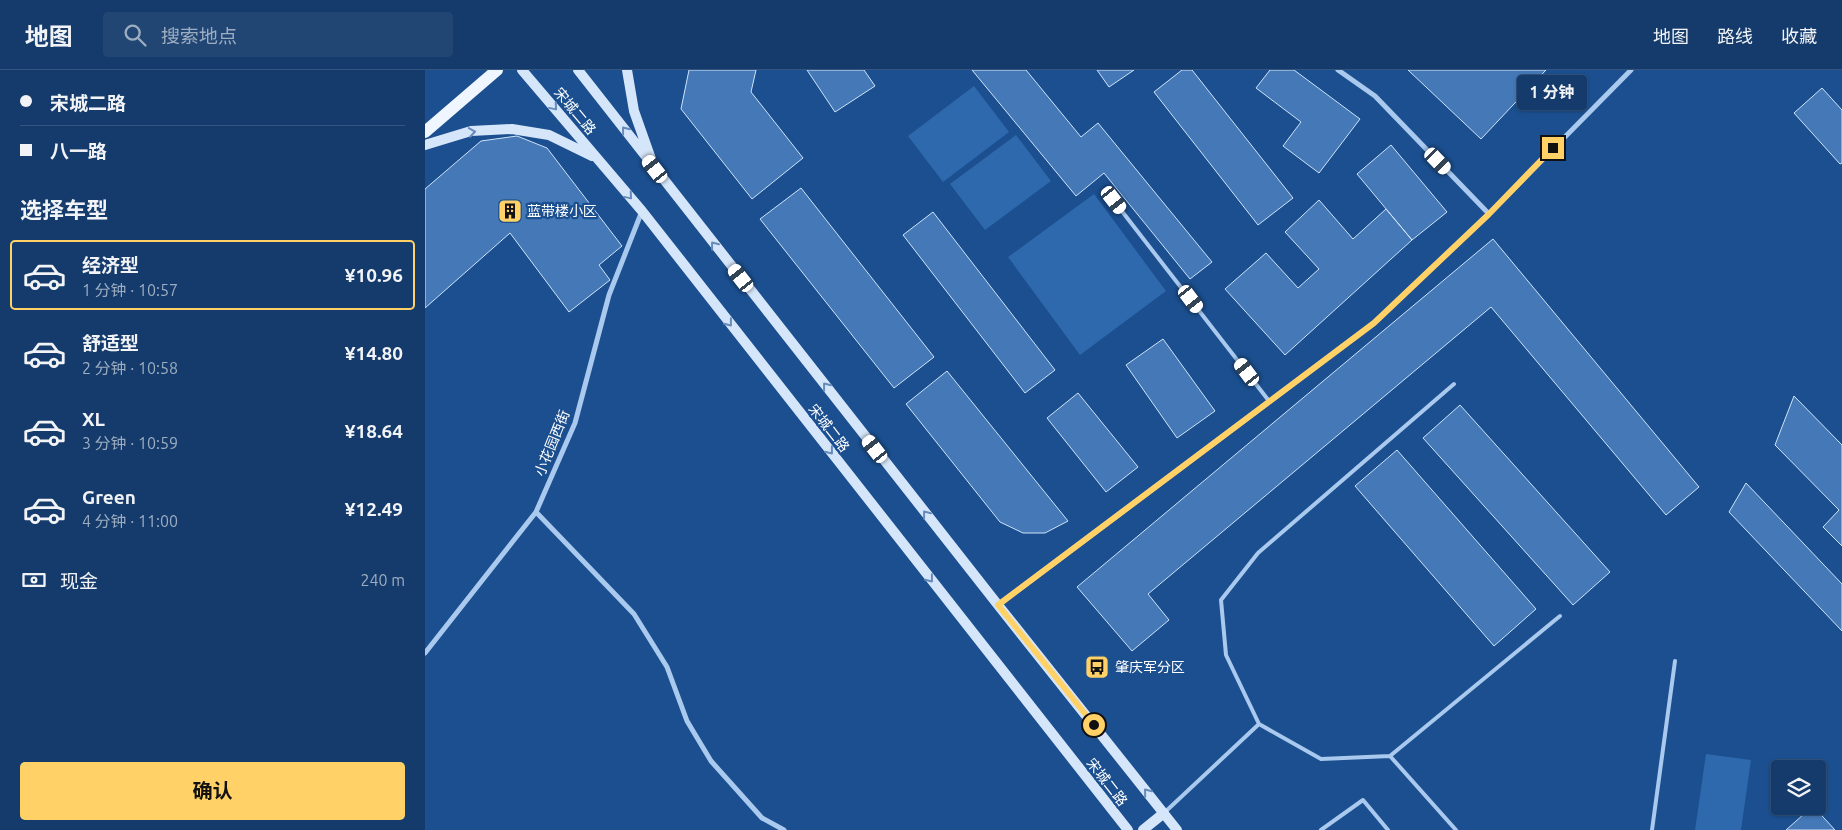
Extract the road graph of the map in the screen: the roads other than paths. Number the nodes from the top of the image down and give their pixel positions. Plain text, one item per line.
1 (497, 70) edge
2 (523, 70) edge
3 (578, 70) edge
4 (627, 70) edge
5 (1337, 70) edge
6 (1631, 70) edge
7 (425, 132) edge
8 (425, 145) edge
9 (597, 158) junction
10 (655, 169) junction
11 (1114, 200) dead end
12 (641, 211) junction
13 (1489, 214) junction
14 (1454, 384) dead end
15 (1269, 401) junction
16 (536, 512) junction
17 (998, 605) junction
18 (1560, 616) dead end
19 (425, 653) edge
20 (1675, 661) dead end
21 (1259, 724) junction
22 (1391, 756) junction
23 (1165, 814) junction
24 (784, 830) edge
25 (1128, 830) edge
26 (1143, 830) edge
27 (1177, 830) edge
28 (1321, 830) edge
29 (1388, 830) edge
30 (1456, 830) edge
31 (1653, 830) edge

1 - 7 main road
2 -> 9 main road, 宋城二路
10 -> 3 main road, 宋城二路
4 - 10 main road
5 - 13 street
6 - 13 street
8 -> 9 main road
9 -> 12 main road, 宋城二路
17 -> 10 main road, 宋城二路
11 - 15 lane
12 - 16 street, 小花园西街
12 -> 25 main road, 宋城二路
13 - 15 street
14 - 21 lane
15 - 17 street
16 - 19 street, 小花园西街
16 - 24 street
23 -> 17 main road, 宋城二路
18 - 22 lane
20 - 31 lane
21 - 22 lane
21 - 23 lane
22 - 30 lane
23 - 26 main road
23 - 27 main road, 宋城二路
28 - 29 lane

